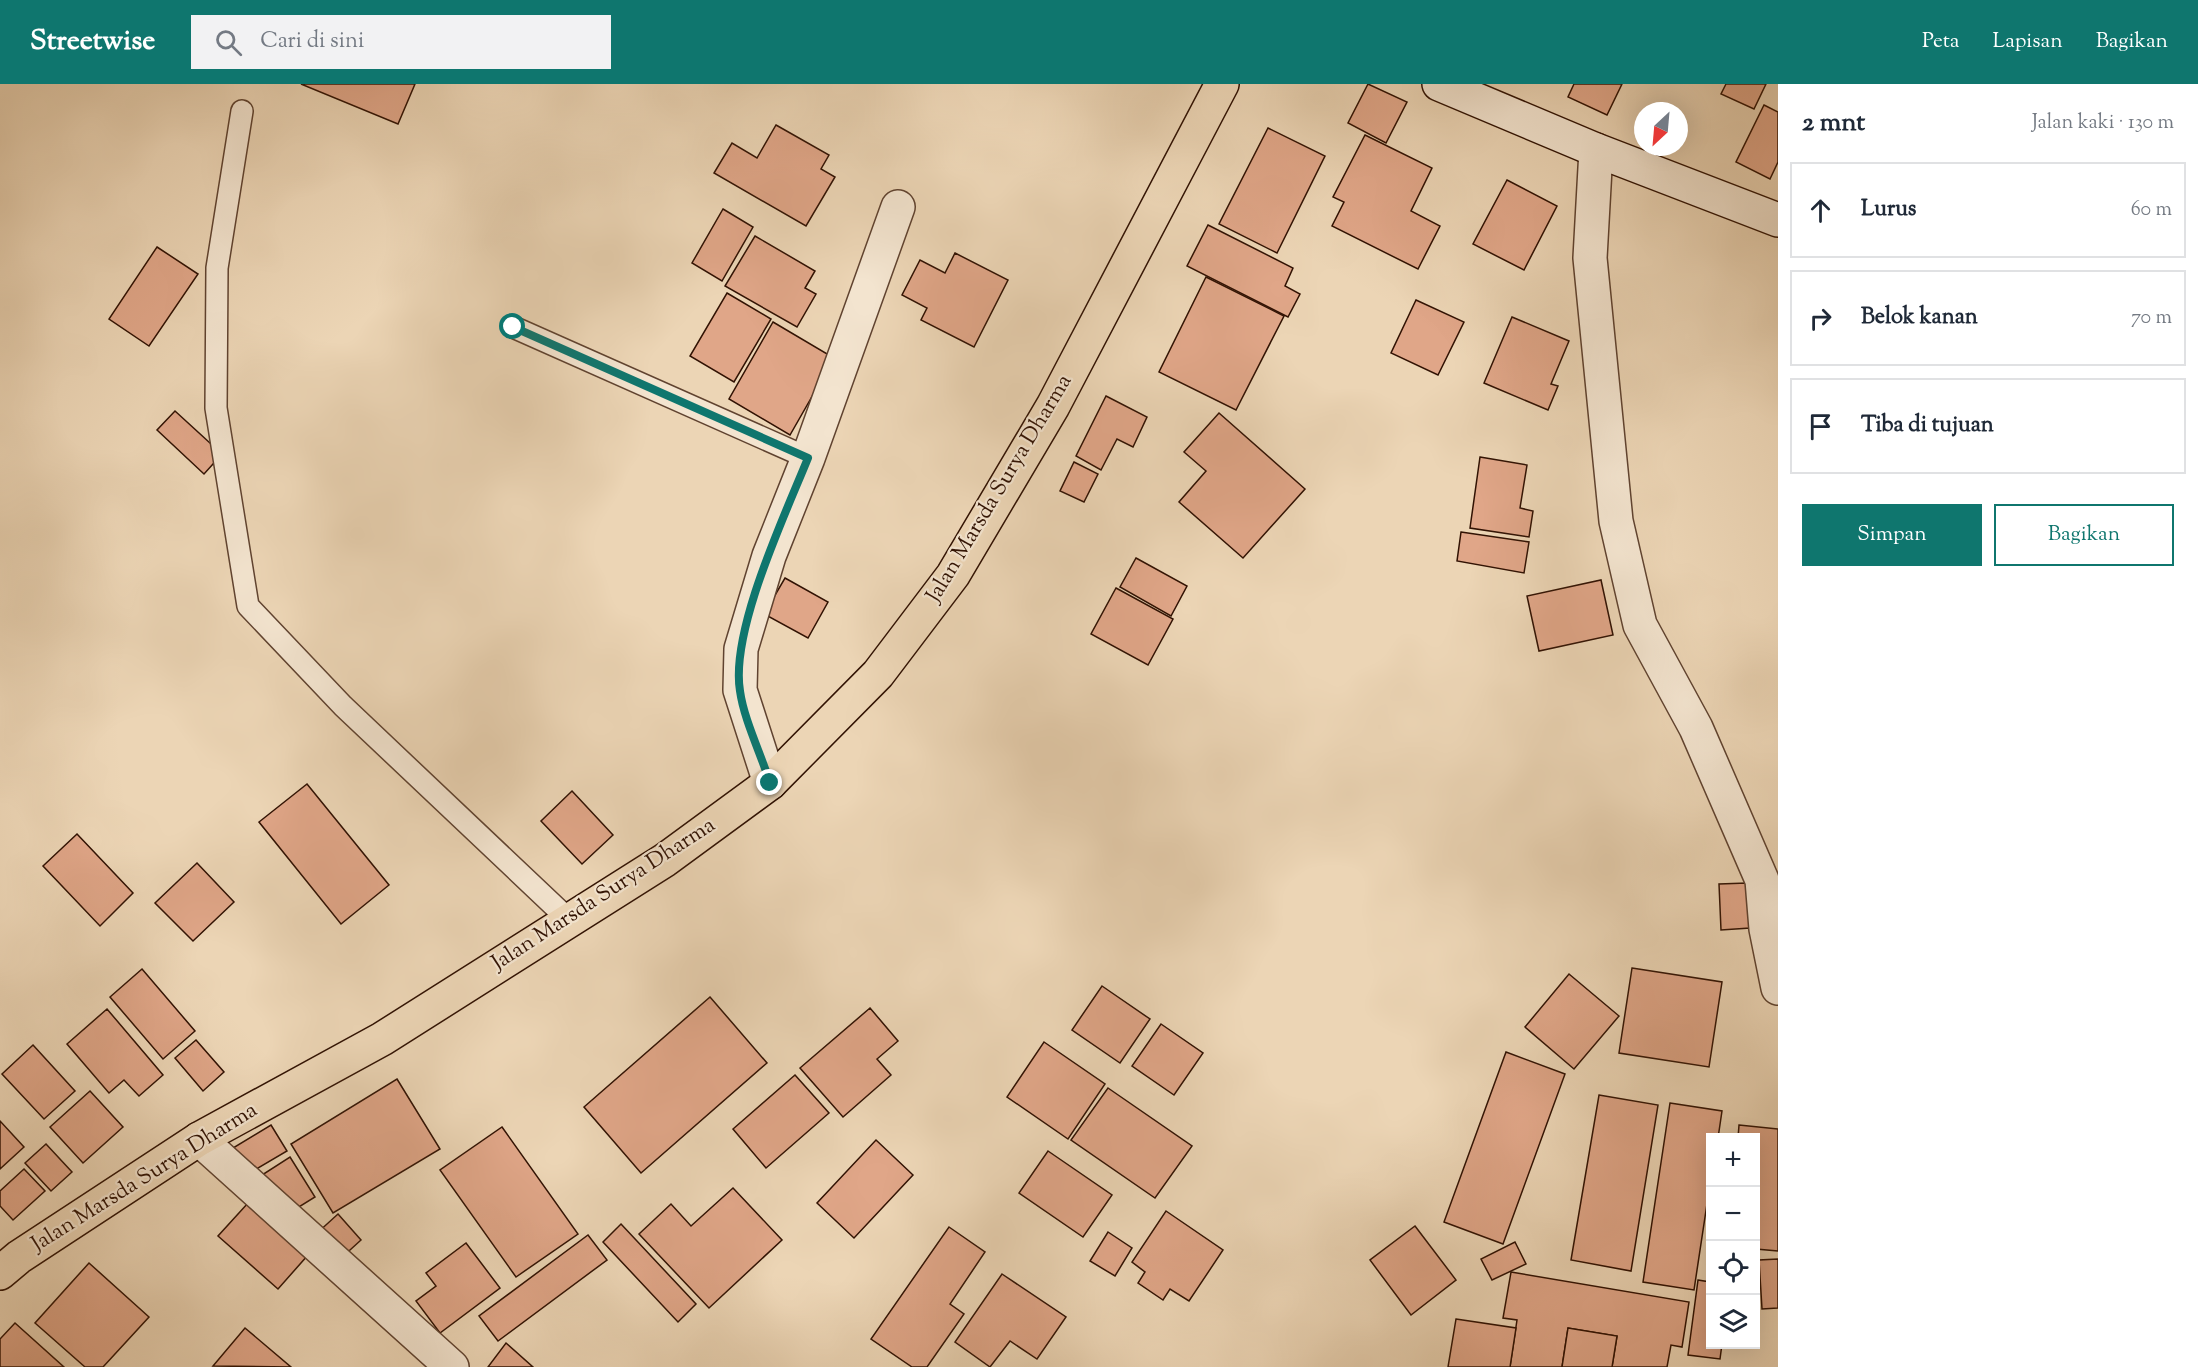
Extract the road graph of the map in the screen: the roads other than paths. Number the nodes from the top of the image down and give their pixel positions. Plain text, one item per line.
1 (1222, 84) edge
2 (1439, 84) edge
3 (242, 111) dead end
4 (1596, 150) junction
5 (898, 207) dead end
6 (1778, 220) edge
7 (513, 327) dead end
8 (808, 458) junction
9 (770, 783) junction
10 (568, 919) junction
11 (1778, 988) edge
12 (200, 1139) junction
13 (0, 1274) edge
14 (443, 1364) edge

1 - 9 highway, Jalan Marsda Surya Dharma
2 - 4 street
3 - 10 lane
4 - 6 street
4 - 11 street
5 - 8 street
7 - 8 lane
8 - 9 street
9 - 10 highway, Jalan Marsda Surya Dharma
10 - 12 highway, Jalan Marsda Surya Dharma
12 - 13 highway, Jalan Marsda Surya Dharma
12 - 14 street

